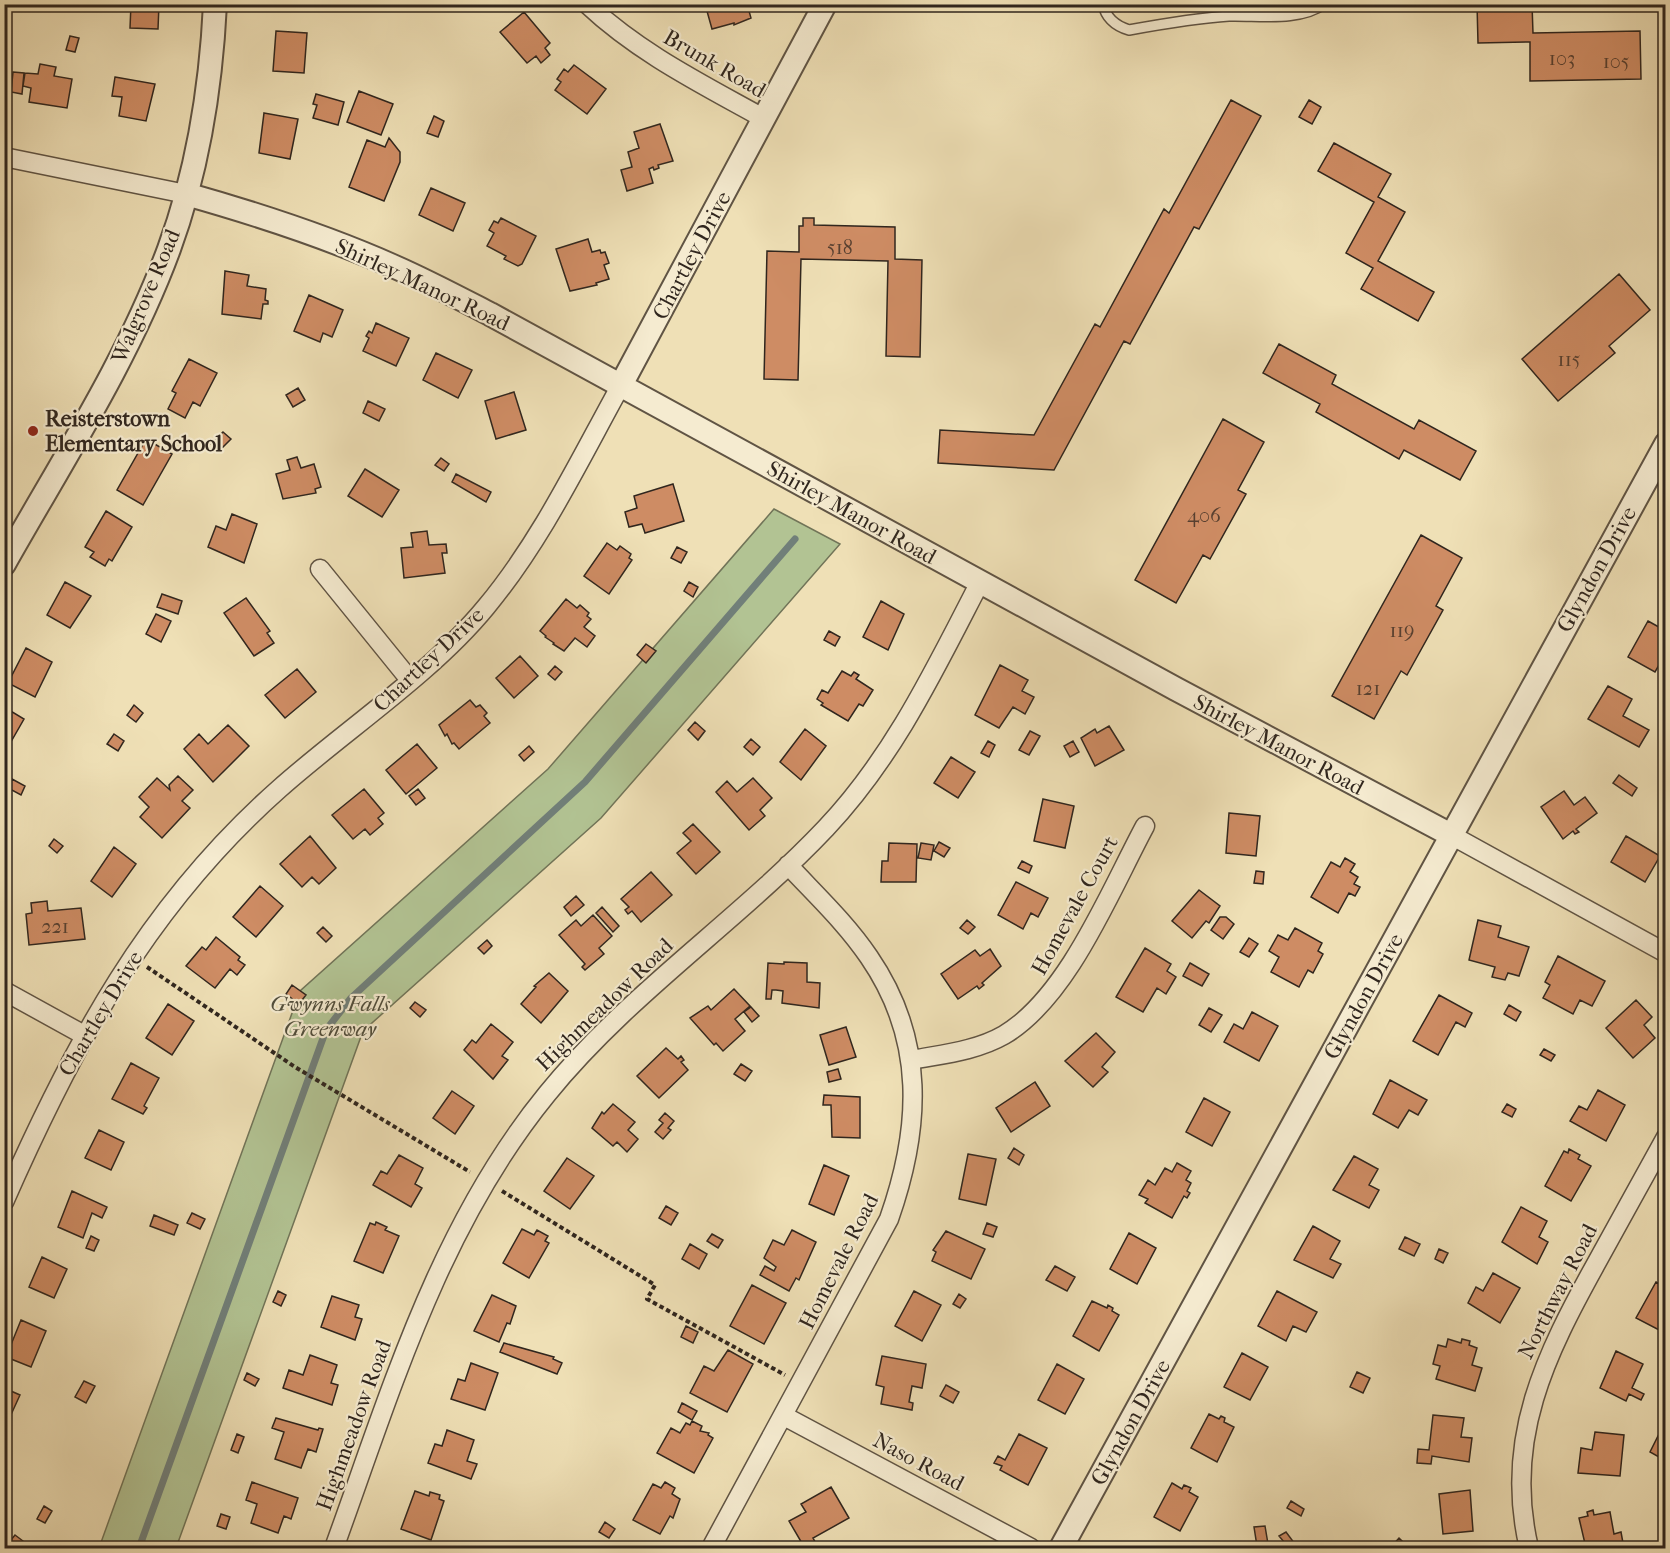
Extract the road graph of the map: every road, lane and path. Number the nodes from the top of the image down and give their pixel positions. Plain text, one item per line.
1 (215, 4) edge
2 (587, 4) edge
3 (825, 4) edge
4 (1103, 4) edge
5 (1324, 4) edge
6 (764, 118) junction
7 (4, 157) edge
8 (186, 194) junction
9 (621, 385) junction
10 (1665, 444) edge
11 (4, 564) edge
12 (320, 569) dead end
13 (980, 582) junction
14 (410, 680) junction
15 (1145, 826) dead end
16 (1451, 835) junction
17 (788, 865) junction
18 (1665, 953) edge
19 (132, 956) junction
20 (4, 992) edge
21 (84, 1035) junction
22 (912, 1060) junction
23 (1665, 1137) edge
24 (486, 1181) junction
25 (4, 1202) edge
26 (801, 1384) junction
27 (784, 1416) junction
28 (334, 1548) edge
29 (711, 1548) edge
30 (1031, 1548) edge
31 (1062, 1548) edge
32 (1529, 1548) edge

1 - 8 street, Walgrove Road
2 - 6 street, Brunk Road
3 - 6 street, Chartley Drive
4 - 5 lane
6 - 9 street, Chartley Drive
7 - 8 street, Shirley Manor Road
8 - 9 street, Shirley Manor Road
8 - 11 street, Walgrove Road
9 - 13 street, Shirley Manor Road
9 - 14 street, Chartley Drive
10 - 16 street, Glyndon Drive
12 - 14 street
13 - 16 street, Shirley Manor Road
13 - 17 street, Highmeadow Road
14 - 19 street, Chartley Drive
15 - 22 street, Homevale Court
16 - 18 street, Shirley Manor Road
16 - 31 street, Glyndon Drive
17 - 22 street, Homevale Road
17 - 24 street, Highmeadow Road
19 - 21 street, Chartley Drive
19 - 24 path
20 - 21 street
21 - 25 street, Chartley Drive
22 - 26 street, Homevale Road
23 - 32 street, Northway Road
24 - 26 path
24 - 28 street, Highmeadow Road
26 - 27 street, Homevale Road
27 - 29 street, Homevale Road
27 - 30 street, Naso Road

